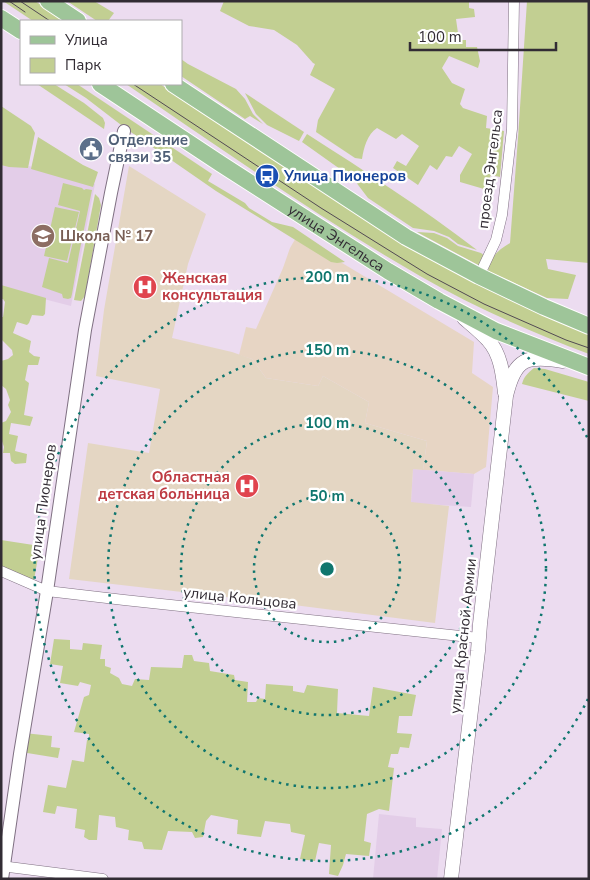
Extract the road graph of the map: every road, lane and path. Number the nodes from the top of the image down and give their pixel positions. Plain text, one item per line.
1 (48, 1) edge
2 (514, 1) edge
3 (1, 18) edge
4 (76, 20) edge
5 (20, 30) edge
6 (102, 85) edge
7 (175, 85) edge
8 (124, 131) dead end
9 (479, 276) junction
10 (439, 300) junction
11 (589, 326) edge
12 (586, 366) edge
13 (506, 396) junction
14 (1, 571) edge
15 (46, 591) junction
16 (479, 638) junction
17 (2, 871) edge
18 (103, 879) edge
19 (452, 879) edge

1 - 4 main road
2 - 9 street, проезд Энгельса
3 - 5 main road
6 - 10 main road, улица Энгельса
7 - 9 main road
8 - 15 street, улица Пионеров
9 - 11 main road
10 - 12 main road, улица Энгельса
10 - 13 main road
12 - 13 main road
13 - 16 main road, улица Красной Армии
14 - 15 street, улица Кольцова
15 - 16 street, улица Кольцова
15 - 17 street, улица Пионеров
16 - 19 main road, улица Красной Армии
17 - 18 street

